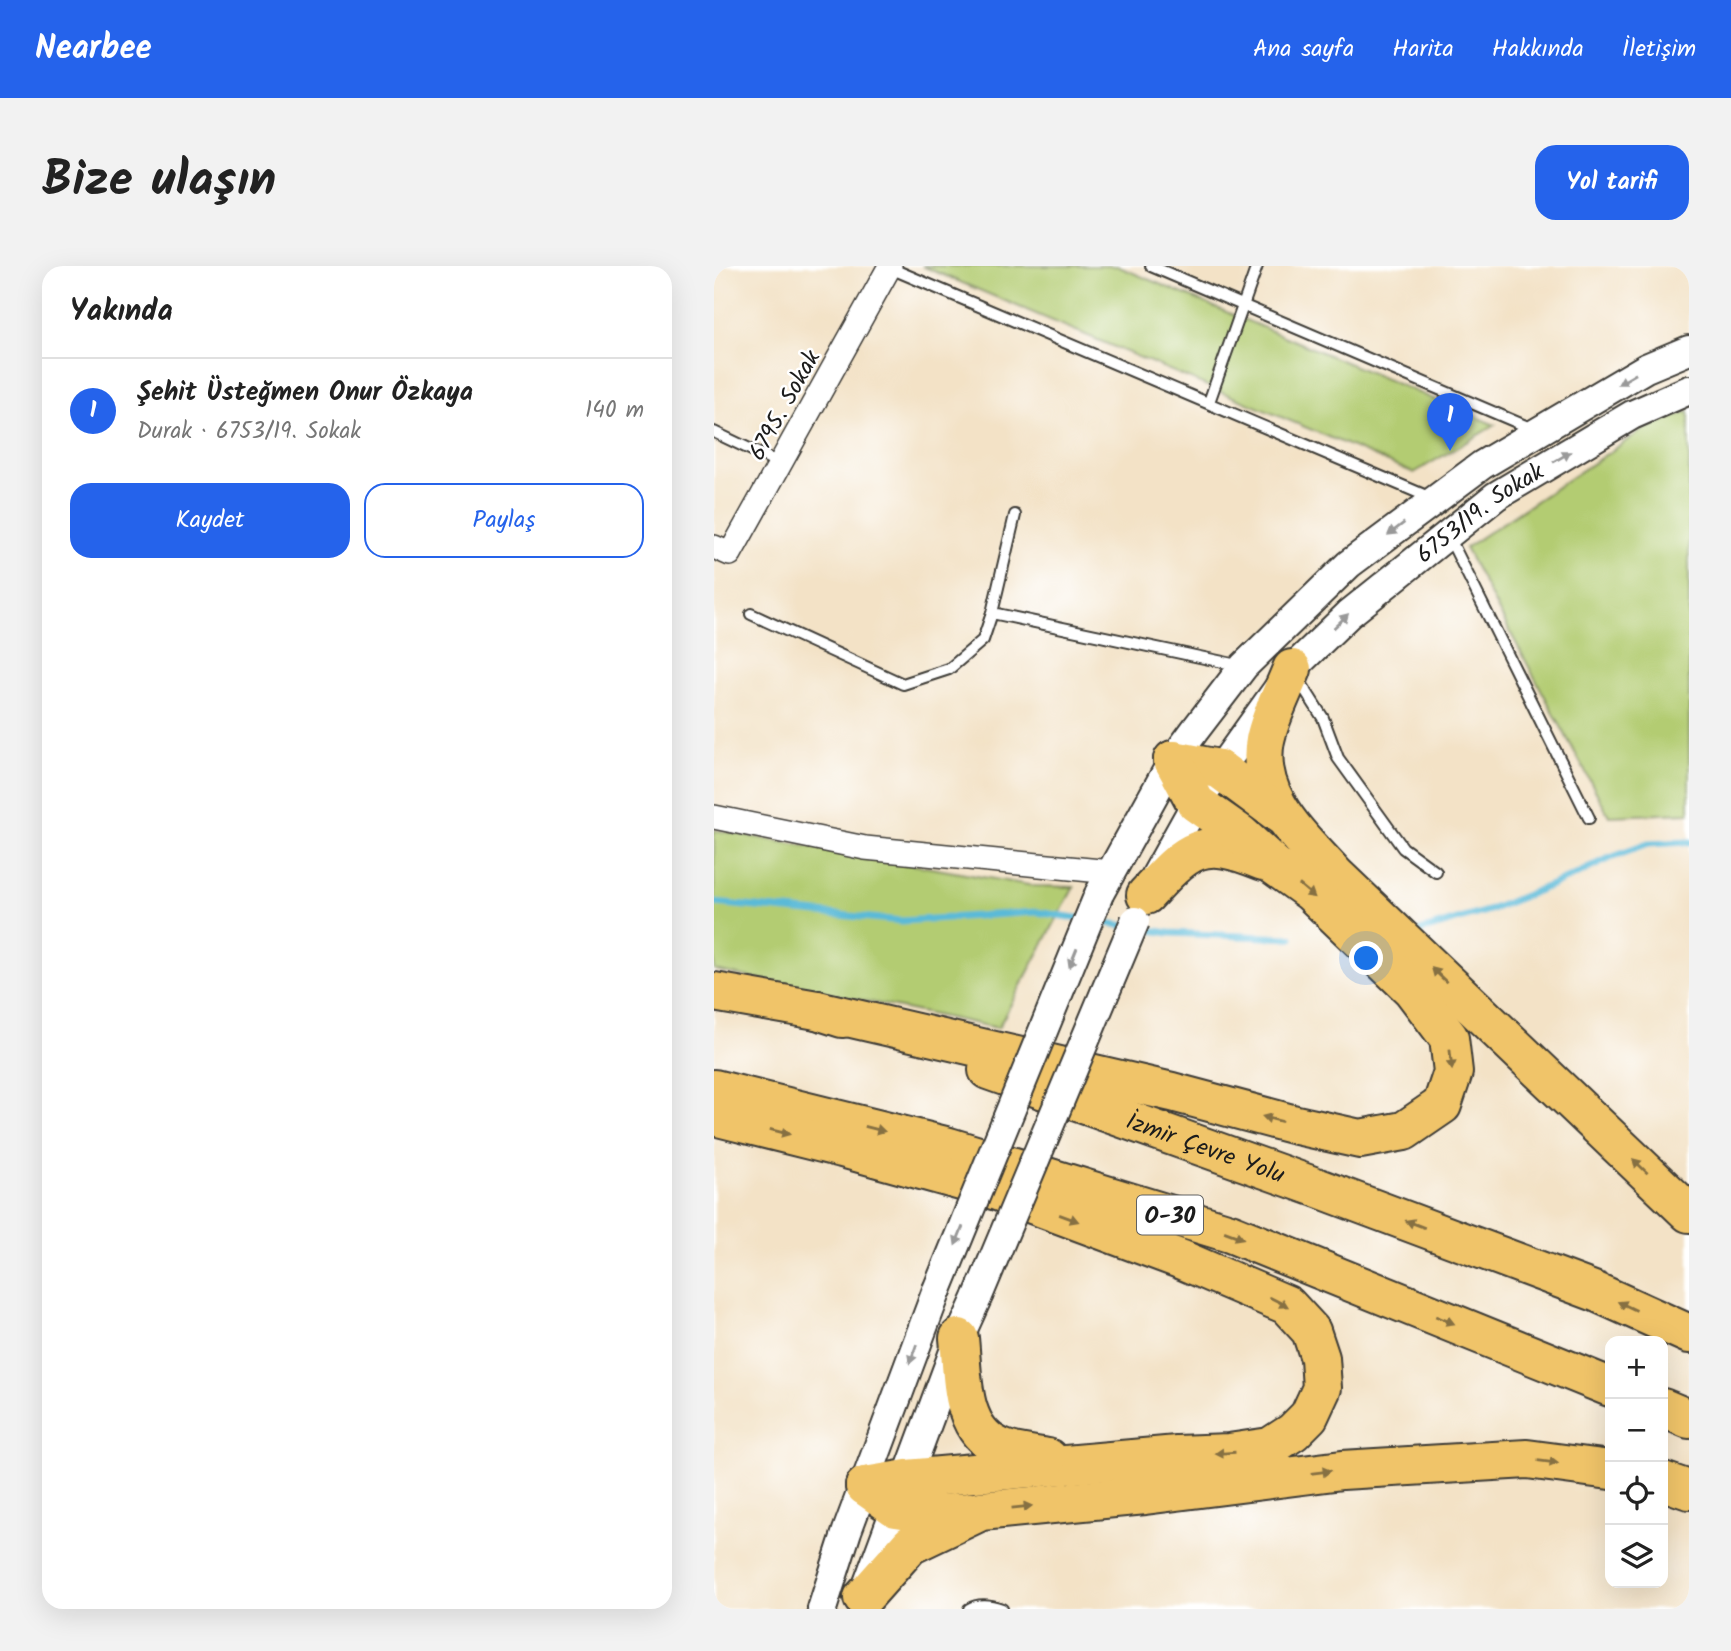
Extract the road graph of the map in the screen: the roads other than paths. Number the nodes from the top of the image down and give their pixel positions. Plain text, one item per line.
1 (1151, 266) edge
2 (1257, 266) edge
3 (890, 267) edge
4 (1243, 304) junction
5 (1689, 350) edge
6 (1689, 390) edge
7 (1209, 402) junction
8 (1538, 431) junction
9 (714, 432) edge
10 (781, 464) junction
11 (1435, 500) junction
12 (1015, 515) dead end
13 (1448, 535) junction
14 (716, 552) edge
15 (992, 613) junction
16 (751, 614) dead end
17 (1244, 666) junction
18 (1292, 669) junction
19 (1173, 760) junction
20 (1219, 769) junction
21 (1196, 803) junction
22 (1281, 815) junction
23 (714, 817) edge
24 (1589, 818) dead end
25 (1275, 866) junction
26 (1436, 872) dead end
27 (1105, 883) junction
28 (1141, 908) junction
29 (714, 992) edge
30 (817, 1010) junction
31 (714, 1089) edge
32 (714, 1116) edge
33 (1689, 1213) edge
34 (1689, 1334) edge
35 (959, 1338) junction
36 (1605, 1385) edge
37 (1668, 1410) edge
38 (1689, 1419) edge
39 (1077, 1464) junction
40 (1605, 1469) edge
41 (1668, 1483) edge
42 (865, 1486) junction
43 (1689, 1490) edge
44 (902, 1493) junction
45 (981, 1511) junction
46 (861, 1603) edge
47 (822, 1609) edge
48 (969, 1609) edge
49 (1002, 1609) edge

1 - 4 lane
2 - 4 lane
3 - 7 lane
3 - 10 street, 6795. Sokak
4 - 7 lane
4 - 8 lane
5 -> 8 street
13 -> 6 street, 6753/19. Sokak
7 - 11 lane
8 - 11 street
9 - 10 lane
10 - 14 street, 6795. Sokak
11 -> 17 street
12 - 15 lane
18 -> 13 street, 6753/19. Sokak
13 - 24 lane
15 - 16 lane
15 - 17 lane
17 - 19 street
18 - 20 street, 6753/19. Sokak
18 - 22 highway
18 - 26 lane
19 - 20 highway
19 - 21 highway
19 - 27 street
20 - 21 street, 6753/19. Sokak
20 - 22 highway
21 - 25 highway
21 - 28 street, 6753/19. Sokak
33 -> 22 highway
23 - 27 street
25 - 28 highway
25 -> 30 highway
27 -> 42 street, bridge
28 - 35 street, 6753/19. Sokak, bridge
29 - 30 highway, İzmir Çevre Yolu
34 -> 30 highway, İzmir Çevre Yolu
31 -> 36 highway, O-30
32 -> 39 highway
35 - 39 highway
35 - 44 street, 6753/19. Sokak
37 - 38 highway
39 - 44 highway
45 -> 40 highway
41 - 43 highway
42 - 44 highway
42 - 47 street
44 - 45 highway
44 - 46 street, 6753/19. Sokak
45 - 46 highway
48 - 49 lane

